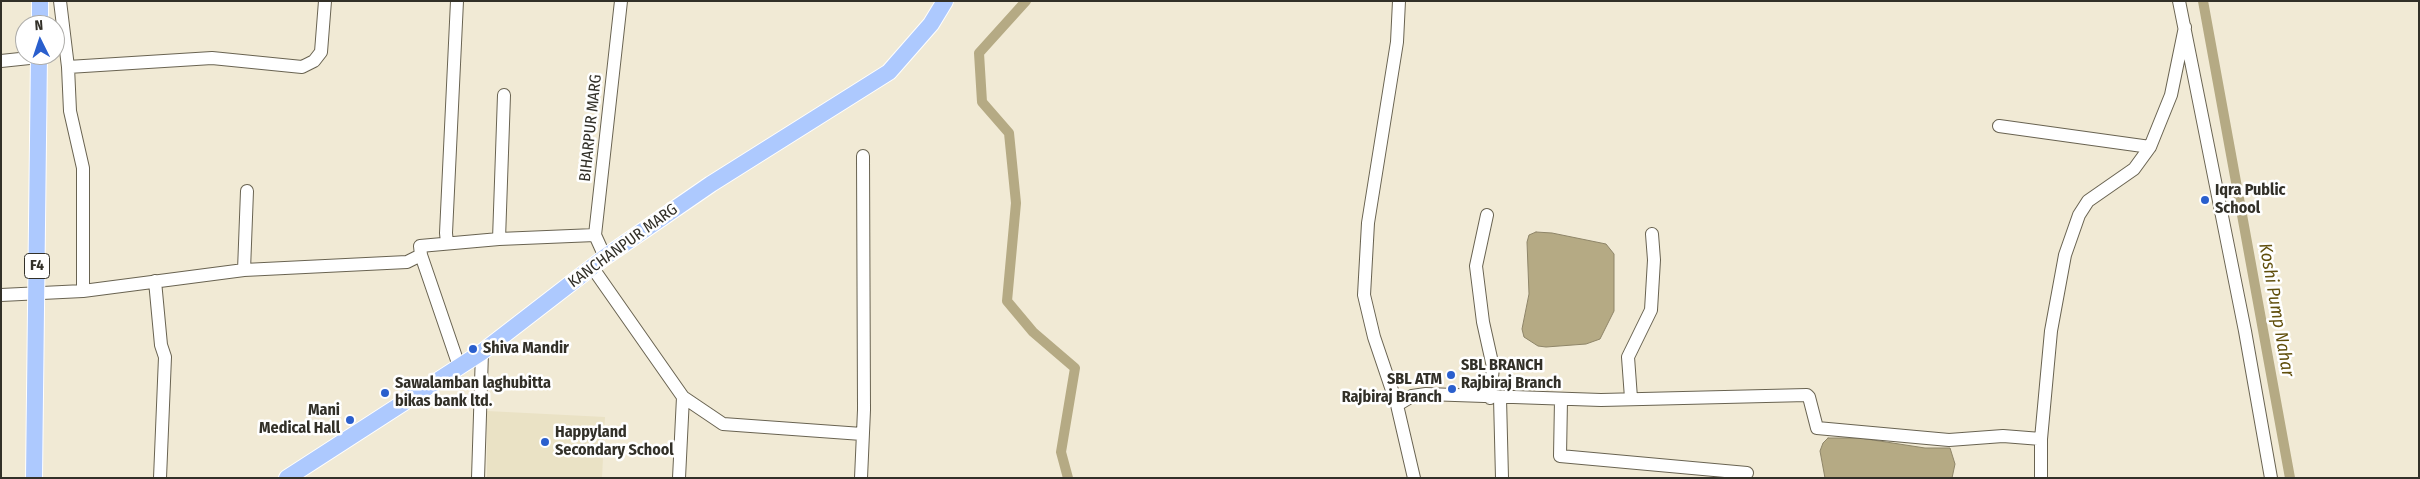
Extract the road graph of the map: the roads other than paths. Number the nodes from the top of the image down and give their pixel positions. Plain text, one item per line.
1 (40, 1) edge
2 (60, 1) edge
3 (325, 1) edge
4 (457, 1) edge
5 (621, 1) edge
6 (945, 1) edge
7 (1399, 1) edge
8 (2179, 1) edge
9 (40, 15) edge
10 (2185, 27) junction
11 (15, 59) edge
12 (1, 61) edge
13 (40, 65) edge
14 (68, 67) junction
15 (504, 95) dead end
16 (1999, 126) dead end
17 (2150, 147) junction
18 (863, 156) dead end
19 (247, 191) dead end
20 (1487, 215) dead end
21 (1652, 234) dead end
22 (595, 235) junction
23 (499, 239) junction
24 (447, 243) junction
25 (421, 255) junction
26 (598, 262) junction
27 (244, 270) junction
28 (155, 281) junction
29 (83, 291) junction
30 (37, 293) junction
31 (1, 295) edge
32 (482, 352) junction
33 (460, 366) junction
34 (683, 397) junction
35 (1495, 398) junction
36 (1630, 398) junction
37 (1561, 400) junction
38 (1397, 405) junction
39 (862, 434) junction
40 (2041, 440) junction
41 (1747, 473) dead end
42 (34, 478) edge
43 (160, 478) edge
44 (287, 478) edge
45 (478, 478) edge
46 (679, 478) edge
47 (861, 478) edge
48 (1414, 478) edge
49 (1502, 478) edge
50 (2040, 478) edge
51 (2271, 478) edge

1 - 9 main road
2 - 14 street
3 - 14 street
4 - 24 street
5 - 22 street, BIHARPUR MARG
6 - 26 main road, KANCHANPUR MARG
7 - 38 street
8 - 10 street
10 - 17 street
10 - 51 street
11 - 12 street
13 - 30 main road, F4
14 - 29 street
15 - 23 street
16 - 17 street
17 - 40 street
18 - 39 street
19 - 27 street
20 - 35 street
21 - 36 street
22 - 23 street
22 - 26 street
23 - 24 street
24 - 25 street
25 - 27 street
25 - 33 street
26 - 32 main road, KANCHANPUR MARG
26 - 34 street
27 - 28 street
28 - 29 street
28 - 43 street
29 - 30 street
30 - 31 street
30 - 42 main road, F4
32 - 33 main road, KANCHANPUR MARG
32 - 45 street
33 - 44 main road, KANCHANPUR MARG
34 - 39 street
34 - 46 street
35 - 37 street
35 - 38 street
35 - 49 street
36 - 37 street
36 - 40 street
37 - 41 street
38 - 48 street
39 - 47 street
40 - 50 street

